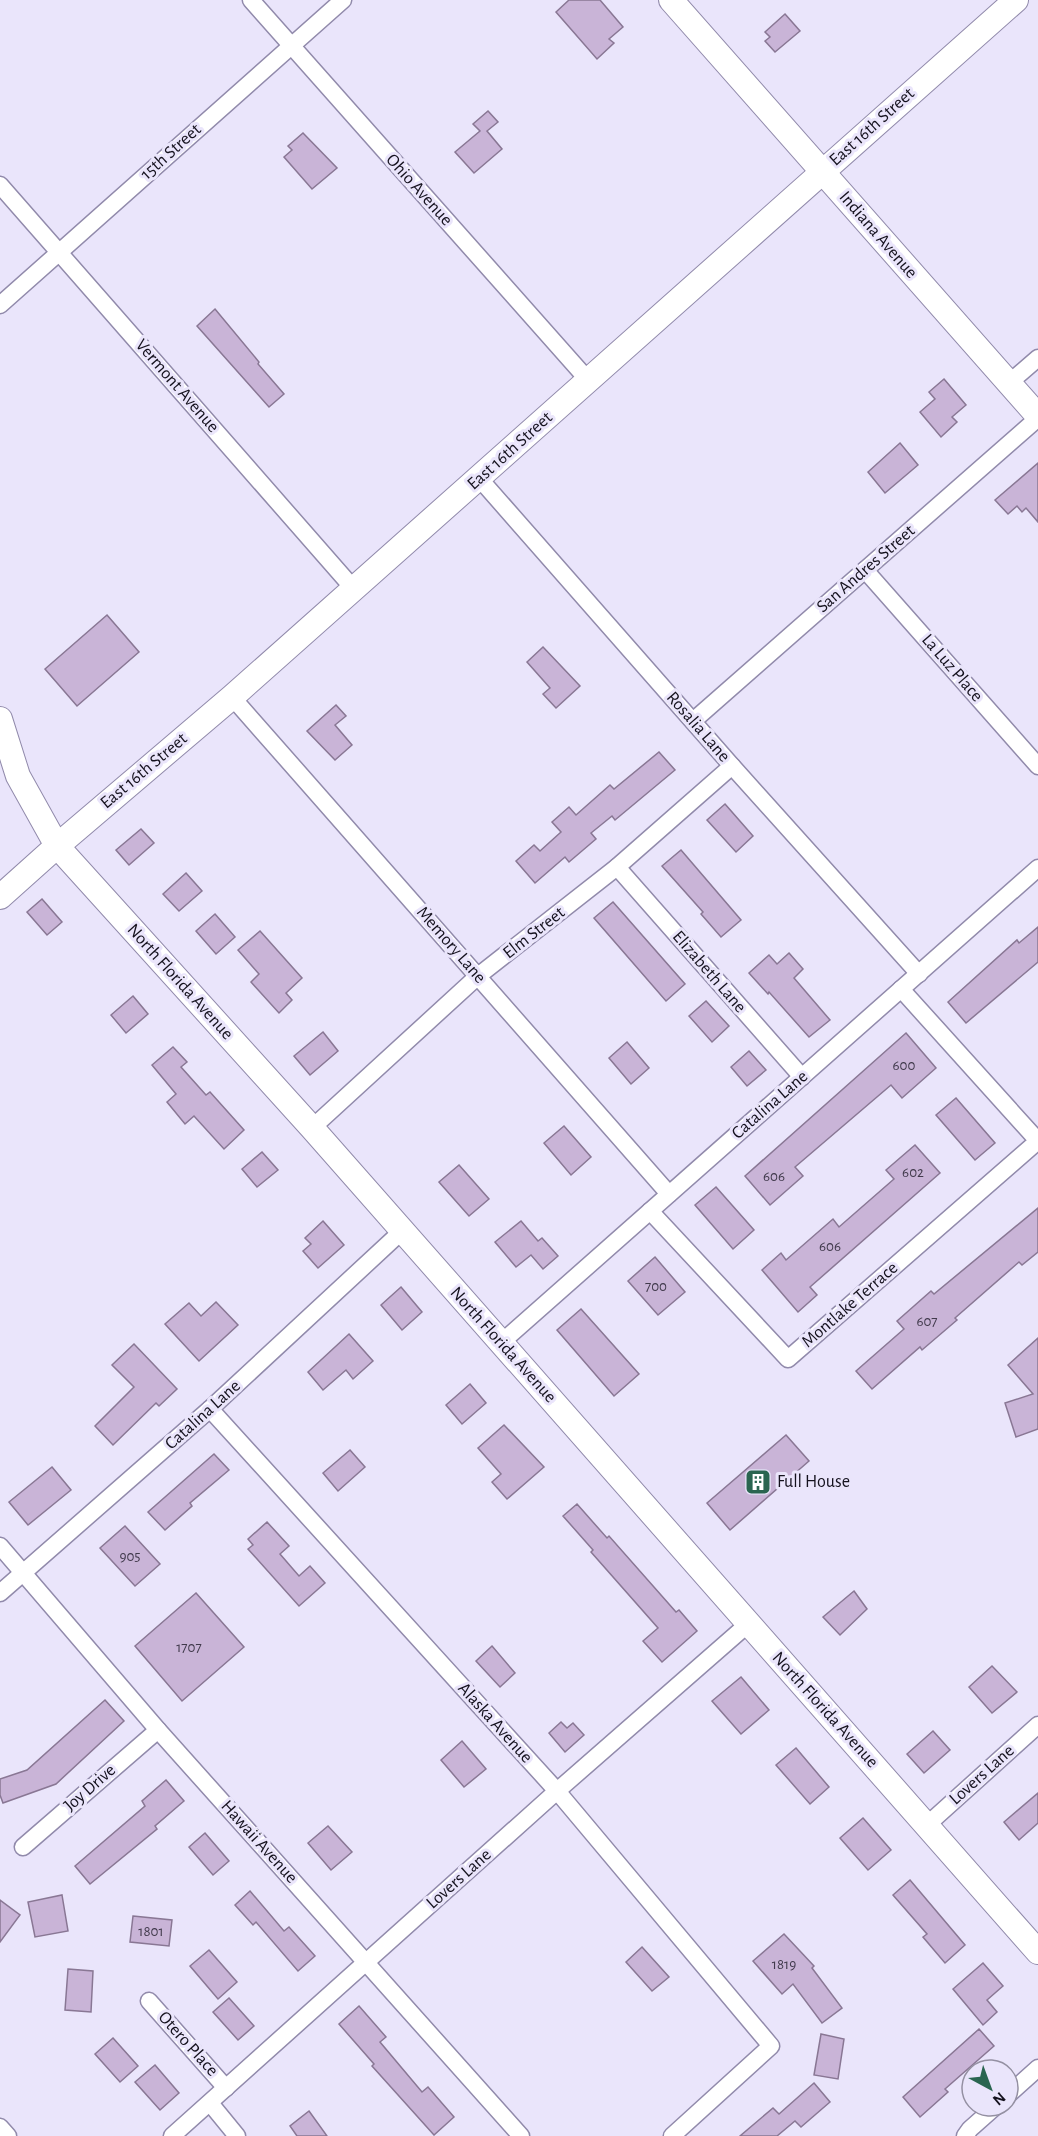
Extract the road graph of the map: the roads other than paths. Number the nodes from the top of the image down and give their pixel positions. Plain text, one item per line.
1 (251, 0) edge
2 (343, 0) edge
3 (671, 0) edge
4 (1016, 0) edge
5 (291, 46) junction
6 (822, 172) junction
7 (0, 185) edge
8 (59, 252) junction
9 (0, 305) edge
10 (1038, 358) edge
11 (588, 380) junction
12 (1009, 383) junction
13 (1038, 417) edge
14 (479, 478) junction
15 (866, 570) junction
16 (353, 588) junction
17 (232, 697) junction
18 (0, 719) edge
19 (693, 721) junction
20 (732, 766) junction
21 (1038, 766) edge
22 (57, 846) junction
23 (617, 867) junction
24 (1038, 868) edge
25 (0, 897) edge
26 (919, 974) junction
27 (478, 976) junction
28 (901, 989) junction
29 (802, 1077) junction
30 (312, 1128) junction
31 (669, 1194) junction
32 (650, 1211) junction
33 (402, 1232) junction
34 (502, 1342) junction
35 (210, 1409) junction
36 (0, 1546) edge
37 (24, 1573) junction
38 (0, 1593) edge
39 (748, 1624) junction
40 (1038, 1725) edge
41 (158, 1730) junction
42 (557, 1791) junction
43 (927, 1824) junction
44 (23, 1847) dead end
45 (1038, 1952) edge
46 (367, 1962) junction
47 (149, 2001) dead end
48 (1038, 2068) edge
49 (1020, 2084) edge
50 (226, 2088) junction
51 (210, 2103) junction
52 (982, 2118) edge
53 (0, 2127) edge
54 (8, 2136) edge
55 (172, 2136) edge
56 (237, 2136) edge
57 (521, 2136) edge
58 (672, 2136) edge
59 (965, 2136) edge

1 - 5 street, Ohio Avenue
2 - 5 street, 15th Street
3 - 6 street, Indiana Avenue
4 - 6 street, East 16th Street
5 - 8 street, 15th Street
5 - 11 street, Ohio Avenue
6 - 11 street, East 16th Street
6 - 12 street, Indiana Avenue
7 - 8 street, Vermont Avenue
8 - 9 street, 15th Street
8 - 16 street, Vermont Avenue
10 - 12 street
11 - 14 street, East 16th Street
12 - 13 street, Indiana Avenue
13 - 15 street, San Andres Street
14 - 16 street, East 16th Street
14 - 19 street, Rosalia Lane
15 - 19 street, San Andres Street
15 - 21 street, La Luz Place
16 - 17 street, East 16th Street
17 - 22 street, East 16th Street
17 - 27 street, Memory Lane
18 - 22 street, North Florida Avenue
19 - 20 street, Rosalia Lane
20 - 23 street, Elm Street
20 - 26 street, Rosalia Lane
22 - 25 street, East 16th Street
22 - 30 street, North Florida Avenue
23 - 27 street, Elm Street
23 - 29 street, Elizabeth Lane
24 - 26 street, Catalina Lane
26 - 28 street, Catalina Lane
27 - 30 street, Elm Street
27 - 31 street, Memory Lane
28 - 29 street, Catalina Lane
28 - 32 street, Montlake Terrace
29 - 31 street, Catalina Lane
30 - 33 street, North Florida Avenue
31 - 32 street, Catalina Lane
32 - 34 street, Catalina Lane
33 - 34 street, North Florida Avenue
33 - 35 street, Catalina Lane
34 - 39 street, North Florida Avenue
35 - 37 street, Catalina Lane
35 - 42 street, Alaska Avenue
36 - 37 street, Hawaii Avenue
37 - 38 street, Catalina Lane
37 - 41 street, Hawaii Avenue
39 - 42 street, Lovers Lane
39 - 43 street, North Florida Avenue
40 - 43 street, Lovers Lane
41 - 44 street, Joy Drive
41 - 46 street, Hawaii Avenue
42 - 46 street, Lovers Lane
42 - 58 street, Alaska Avenue
43 - 45 street, North Florida Avenue
46 - 50 street, Lovers Lane
46 - 57 street, Hawaii Avenue
47 - 50 street, Otero Place
48 - 49 street
50 - 51 street, Lovers Lane
51 - 55 street, Lovers Lane
51 - 56 street
52 - 59 street
53 - 54 street

